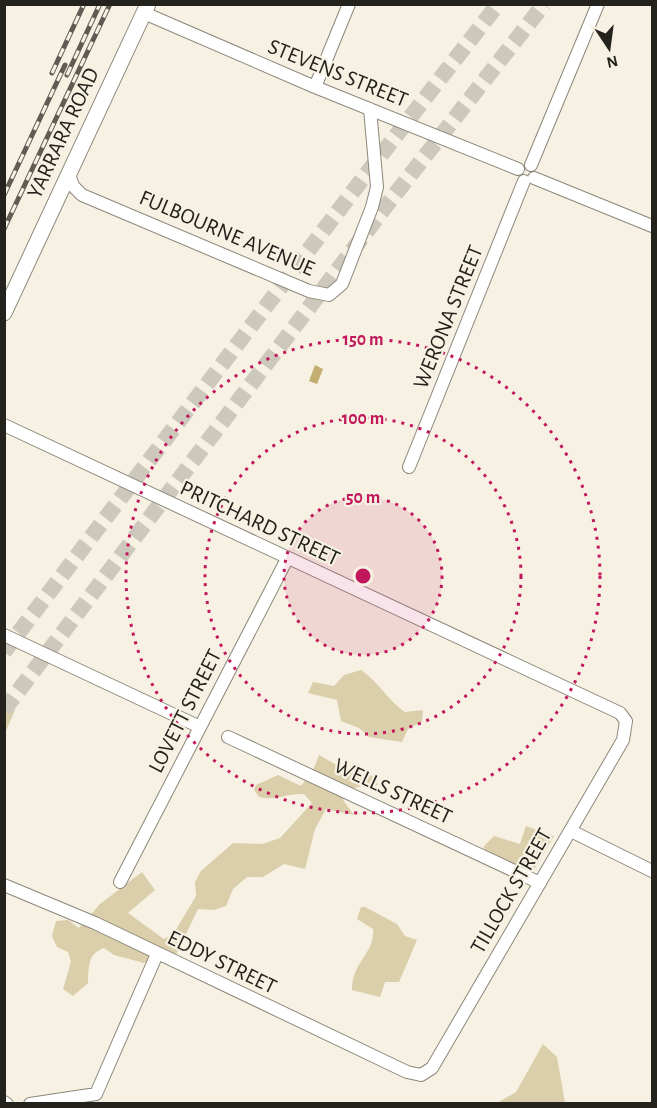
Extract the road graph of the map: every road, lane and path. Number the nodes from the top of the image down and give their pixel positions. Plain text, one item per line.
1 (349, 4) edge
2 (598, 4) edge
3 (146, 9) edge
4 (315, 87) junction
5 (369, 109) junction
6 (531, 165) junction
7 (518, 169) junction
8 (69, 174) junction
9 (529, 180) junction
10 (652, 226) edge
11 (4, 313) edge
12 (4, 425) edge
13 (409, 467) dead end
14 (287, 559) junction
15 (4, 635) edge
16 (626, 722) joint
17 (200, 727) junction
18 (228, 737) dead end
19 (571, 831) junction
20 (652, 871) edge
21 (120, 882) dead end
22 (540, 883) junction
23 (4, 885) edge
24 (157, 954) junction
25 (422, 1075) joint
26 (30, 1104) edge

1 - 4 street
2 - 6 street
3 - 4 street, STEVENS STREET
3 - 8 main road, YARRARA ROAD
4 - 5 street, STEVENS STREET
5 - 7 street, STEVENS STREET
5 - 8 street, FULBOURNE AVENUE
6 - 7 street
6 - 9 street
7 - 9 street
8 - 11 main road, YARRARA ROAD
9 - 10 street
9 - 13 street, WERONA STREET
12 - 14 street, PRITCHARD STREET
14 - 16 street, PRITCHARD STREET
14 - 17 street, LOVETT STREET
15 - 17 street
16 - 19 street, TILLOCK STREET
17 - 21 street, LOVETT STREET
18 - 22 street, WELLS STREET
19 - 20 street
19 - 22 street, TILLOCK STREET
22 - 25 street, TILLOCK STREET
23 - 24 street, EDDY STREET
24 - 25 street, EDDY STREET
24 - 26 street

